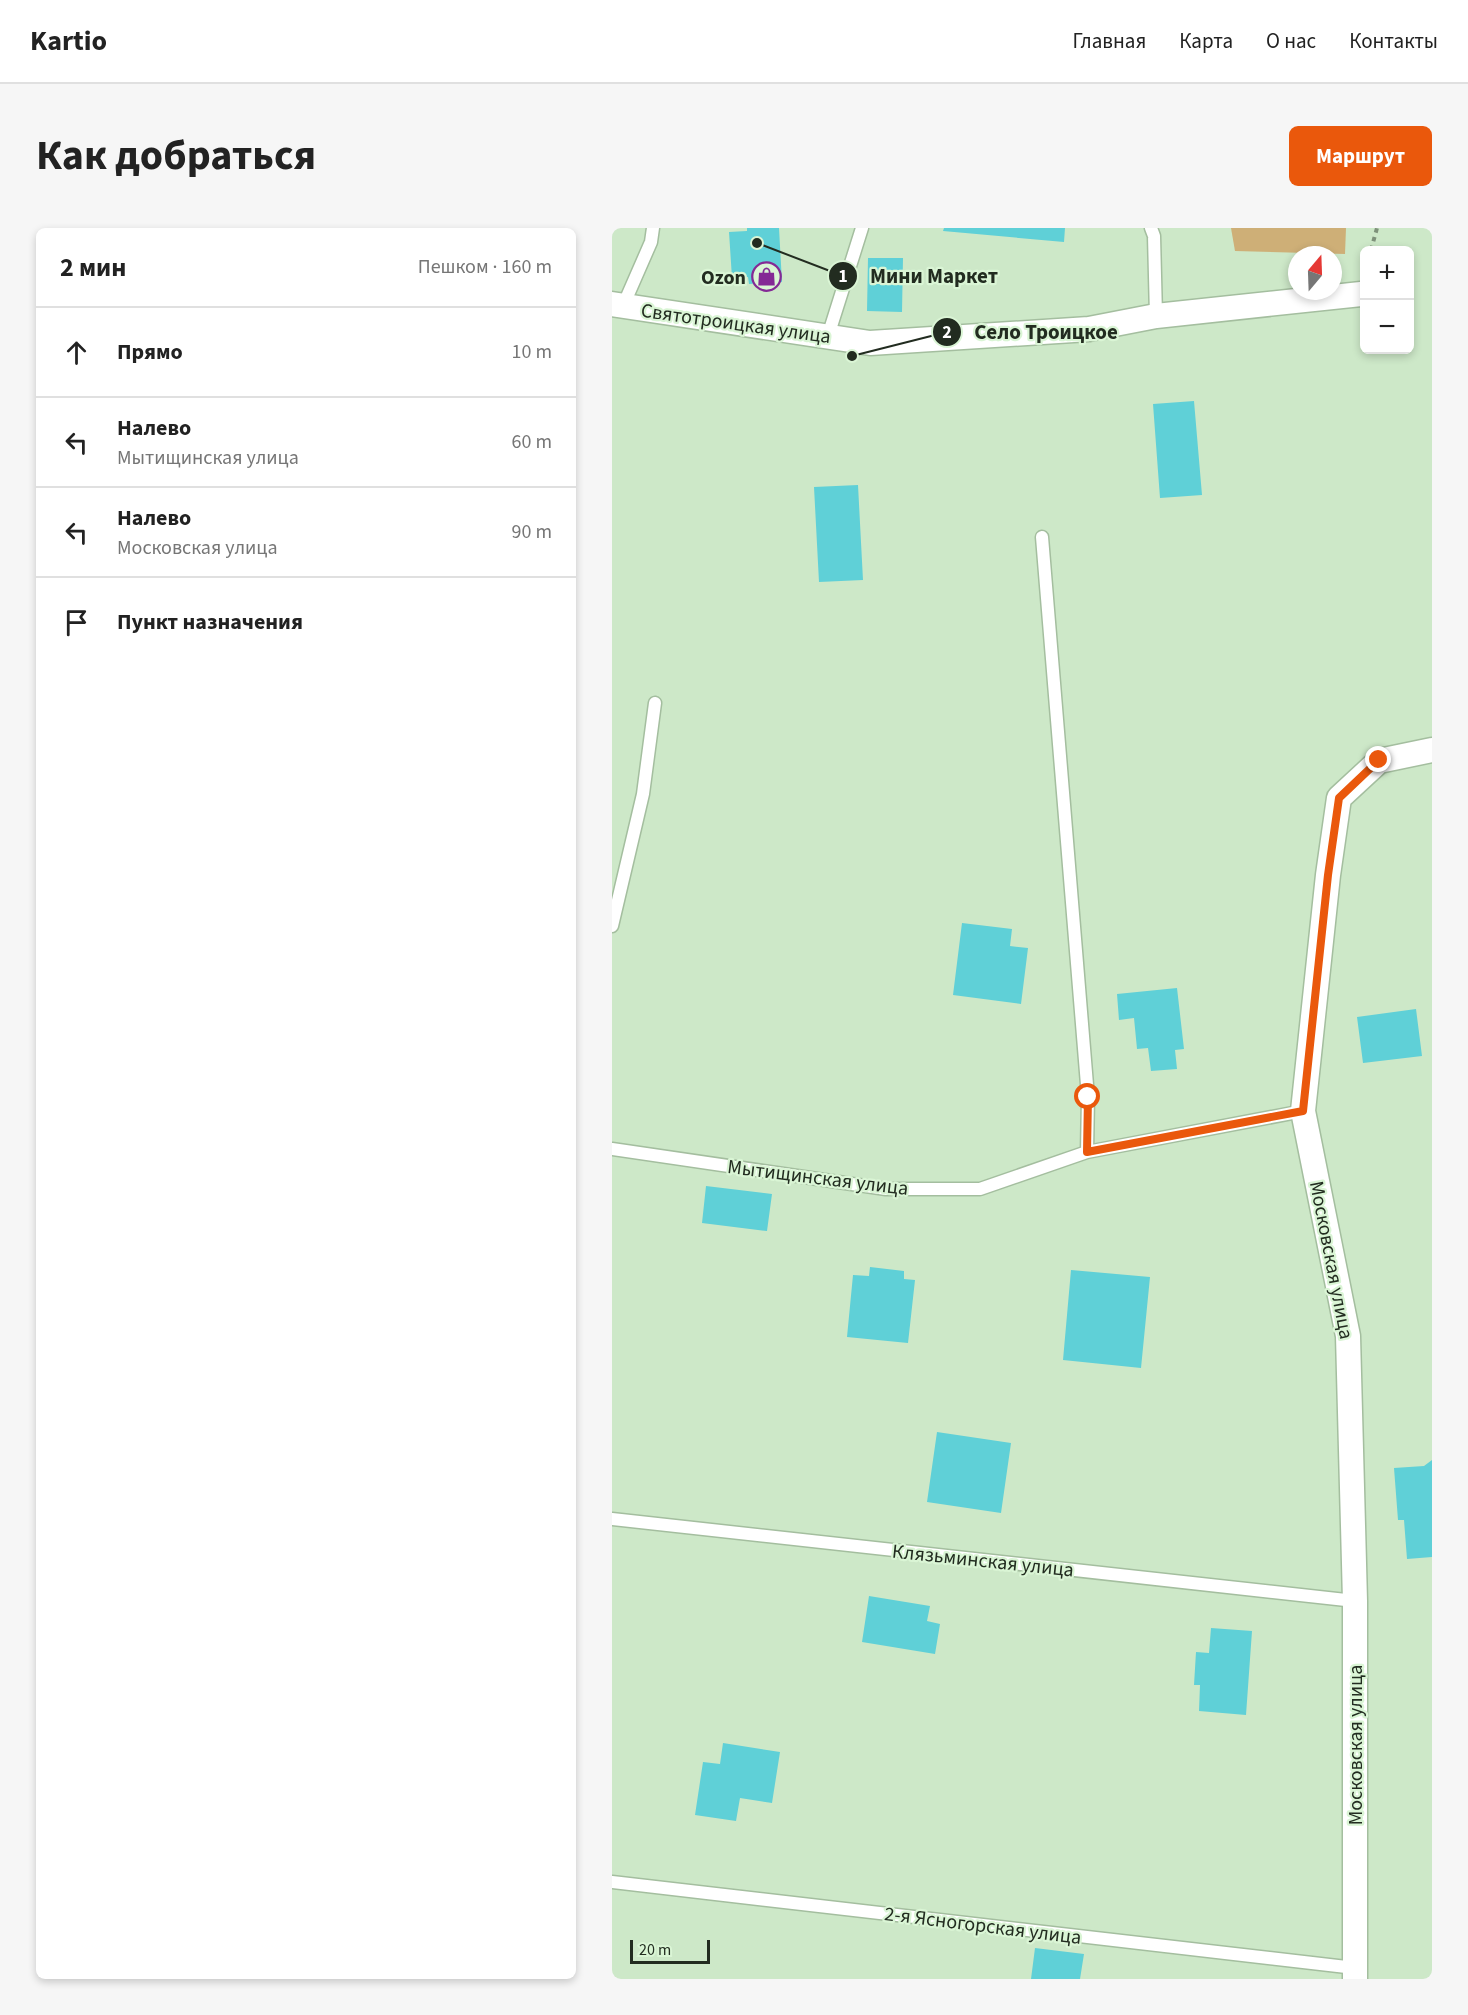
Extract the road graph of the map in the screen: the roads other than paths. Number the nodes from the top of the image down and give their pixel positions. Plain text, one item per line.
1 (653, 228) edge
2 (862, 228) edge
3 (1153, 231) edge
4 (1360, 294) edge
5 (618, 305) edge
6 (1156, 316) junction
7 (828, 336) junction
8 (1042, 537) dead end
9 (655, 703) dead end
10 (1432, 750) edge
11 (612, 926) edge
12 (1303, 1111) junction
13 (612, 1149) edge
14 (1087, 1152) junction
15 (612, 1519) edge
16 (1355, 1601) junction
17 (612, 1882) edge
18 (1355, 1973) edge

1 - 5 lane
2 - 7 lane
3 - 6 lane
4 - 6 street, Святотроицкая улица
5 - 7 street, Святотроицкая улица
6 - 7 street, Святотроицкая улица
8 - 14 lane
9 - 11 lane
10 - 12 street, Московская улица
12 - 14 lane, Мытищинская улица
12 - 16 street, Московская улица
13 - 14 lane, Мытищинская улица
15 - 16 lane, Клязьминская улица
16 - 18 street, Московская улица
17 - 18 lane, 2-я Ясногорская улица

